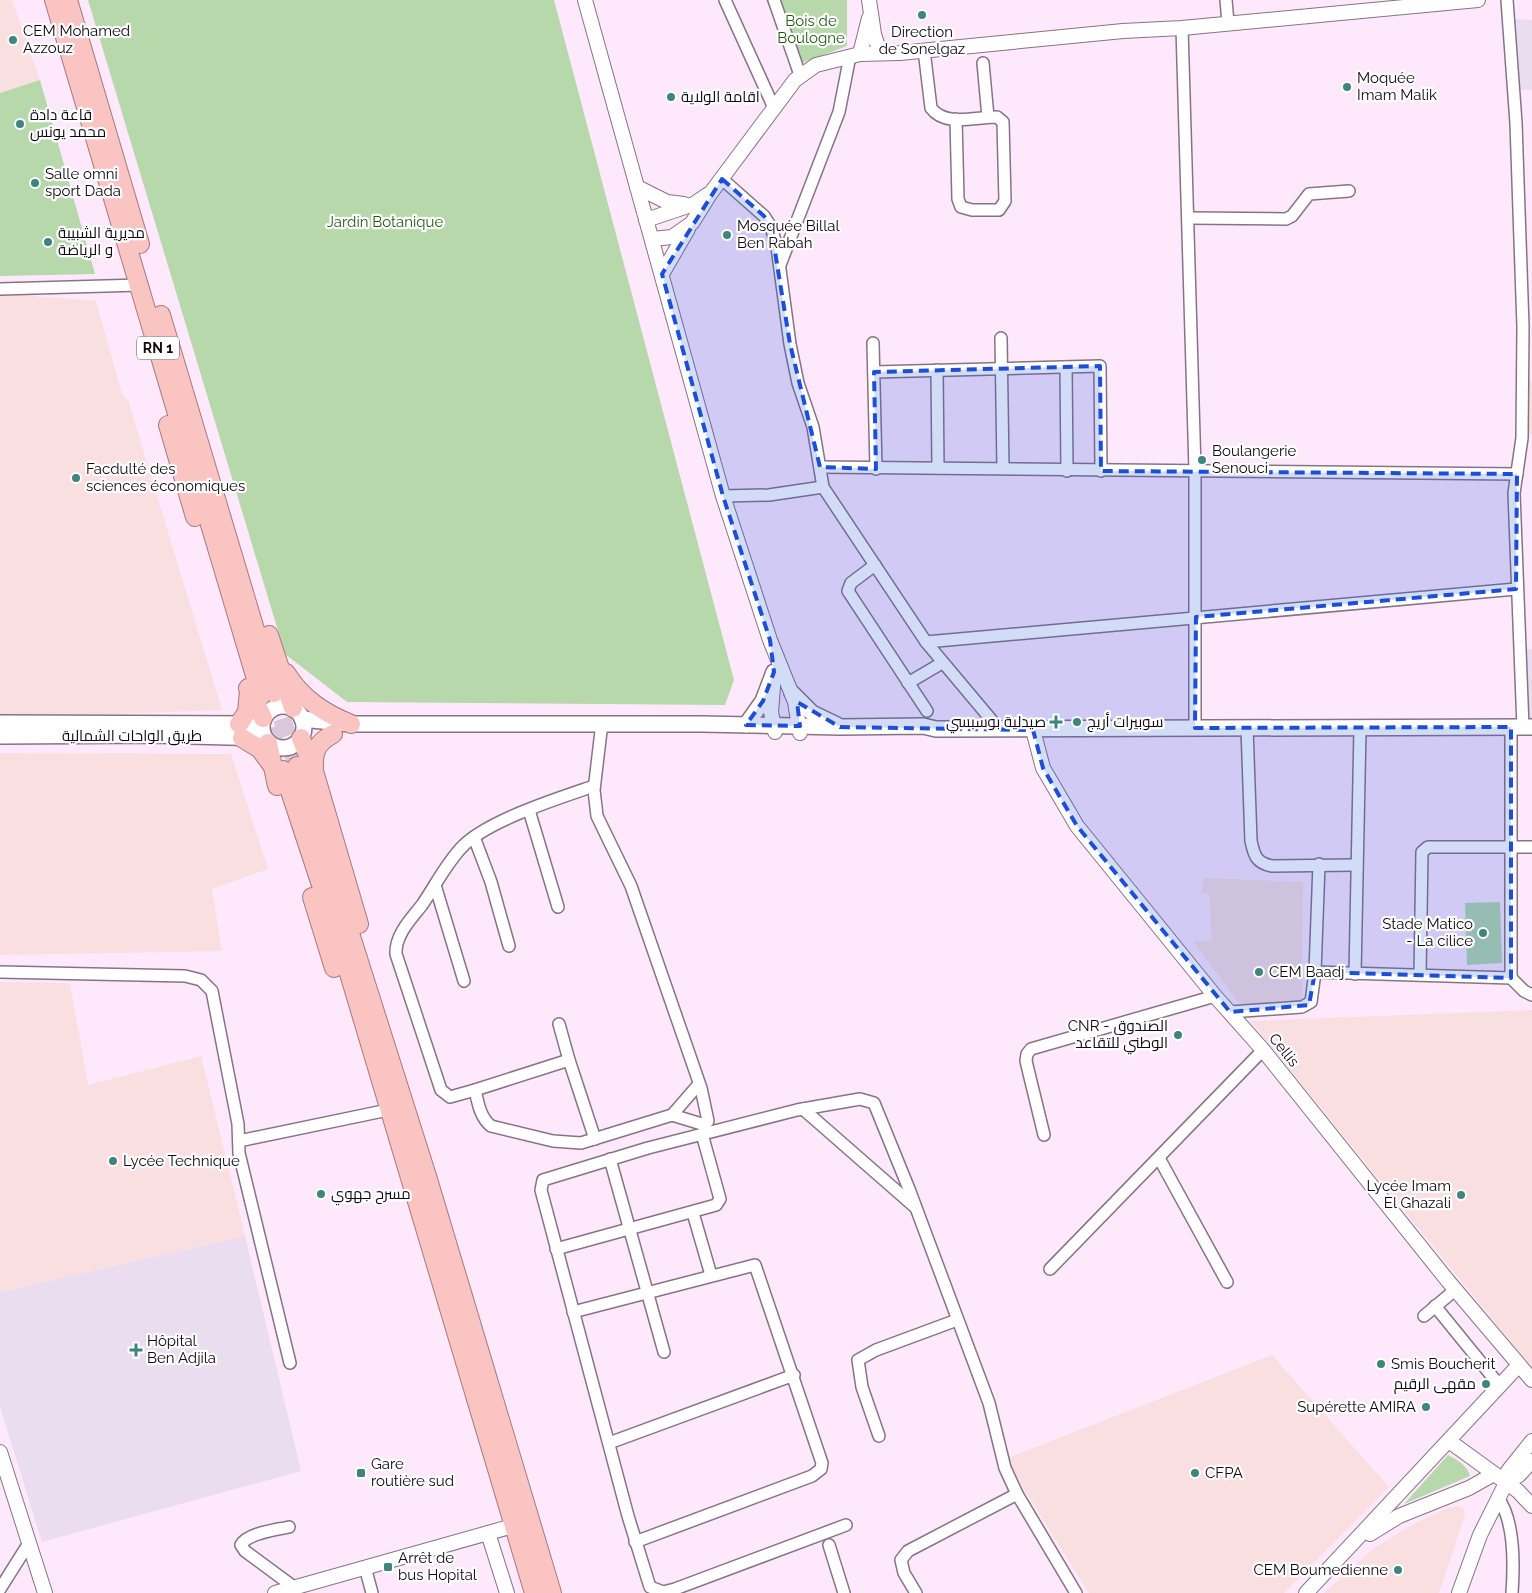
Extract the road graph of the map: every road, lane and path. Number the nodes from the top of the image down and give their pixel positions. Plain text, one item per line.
1 (54, 0) edge
2 (68, 0) edge
3 (585, 0) edge
4 (725, 0) edge
5 (774, 0) edge
6 (1226, 0) edge
7 (1478, 0) edge
8 (1507, 0) edge
9 (1413, 4) edge
10 (870, 6) edge
11 (1228, 23) junction
12 (1182, 28) junction
13 (924, 50) junction
14 (880, 53) junction
15 (855, 55) junction
16 (983, 63) dead end
17 (800, 75) junction
18 (774, 108) junction
19 (988, 117) junction
20 (956, 120) junction
21 (722, 179) junction
22 (637, 188) junction
23 (1349, 191) dead end
24 (710, 194) junction
25 (694, 204) junction
26 (1189, 218) junction
27 (646, 220) junction
28 (692, 222) junction
29 (652, 239) junction
30 (780, 266) junction
31 (662, 274) junction
32 (140, 285) junction
33 (0, 289) edge
34 (1001, 338) dead end
35 (873, 343) dead end
36 (1066, 367) junction
37 (1002, 368) junction
38 (937, 370) junction
39 (874, 372) junction
40 (187, 403) junction
41 (1527, 438) edge
42 (820, 467) junction
43 (938, 468) junction
44 (1003, 468) junction
45 (876, 469) junction
46 (1067, 470) junction
47 (1195, 470) junction
48 (1101, 471) junction
49 (1517, 474) junction
50 (823, 486) junction
51 (723, 496) junction
52 (875, 565) junction
53 (1516, 589) junction
54 (1196, 617) junction
55 (770, 640) junction
56 (926, 642) junction
57 (276, 658) junction
58 (942, 663) junction
59 (774, 672) junction
60 (908, 684) junction
61 (261, 693) junction
62 (792, 693) junction
63 (927, 711) dead end
64 (297, 714) junction
65 (0, 723) edge
66 (351, 724) junction
67 (746, 725) junction
68 (840, 727) junction
69 (1522, 727) edge
70 (1195, 728) junction
71 (1248, 728) junction
72 (774, 729) junction
73 (936, 729) junction
74 (998, 729) junction
75 (1360, 729) junction
76 (800, 730) junction
77 (1033, 730) junction
78 (240, 731) junction
79 (264, 731) junction
80 (601, 731) junction
81 (333, 734) junction
82 (0, 736) edge
83 (302, 737) junction
84 (284, 768) junction
85 (314, 771) junction
86 (594, 786) junction
87 (529, 810) junction
88 (474, 837) junction
89 (1532, 847) edge
90 (1512, 848) junction
91 (1319, 864) junction
92 (1356, 865) junction
93 (435, 885) junction
94 (558, 907) dead end
95 (509, 946) dead end
96 (0, 972) edge
97 (1315, 972) junction
98 (1355, 974) junction
99 (1420, 975) junction
100 (1511, 978) junction
101 (464, 981) dead end
102 (1532, 995) edge
103 (1214, 996) junction
104 (1230, 1012) junction
105 (559, 1024) dead end
106 (1263, 1050) junction
107 (387, 1051) junction
108 (569, 1060) junction
109 (699, 1084) junction
110 (475, 1090) junction
111 (803, 1109) junction
112 (388, 1110) junction
113 (672, 1115) junction
114 (702, 1134) junction
115 (1044, 1134) dead end
116 (595, 1139) junction
117 (239, 1141) junction
118 (1159, 1158) junction
119 (610, 1159) junction
120 (916, 1208) junction
121 (693, 1212) junction
122 (630, 1230) junction
123 (556, 1249) junction
124 (1050, 1269) dead end
125 (711, 1275) junction
126 (1227, 1282) dead end
127 (1455, 1290) junction
128 (648, 1292) junction
129 (1435, 1306) junction
130 (573, 1312) junction
131 (1424, 1316) dead end
132 (957, 1320) junction
133 (664, 1352) dead end
134 (290, 1363) dead end
135 (1519, 1365) junction
136 (794, 1375) junction
137 (1532, 1380) edge
138 (1500, 1386) junction
139 (879, 1436) dead end
140 (1449, 1441) junction
141 (1532, 1441) edge
142 (609, 1443) junction
143 (0, 1456) edge
144 (1532, 1461) edge
145 (1494, 1474) junction
146 (1506, 1483) junction
147 (1017, 1494) junction
148 (1498, 1498) junction
149 (1532, 1506) edge
150 (846, 1525) dead end
151 (513, 1526) junction
152 (289, 1527) dead end
153 (488, 1533) junction
154 (635, 1542) junction
155 (29, 1543) junction
156 (829, 1544) dead end
157 (1344, 1554) junction
158 (365, 1567) junction
159 (294, 1588) junction
160 (0, 1589) edge
161 (45, 1593) edge
162 (275, 1593) edge
163 (372, 1593) edge
164 (507, 1593) edge
165 (534, 1593) edge
166 (552, 1593) edge
167 (844, 1593) edge
168 (916, 1593) edge
169 (1076, 1593) edge
170 (1306, 1593) edge
171 (1459, 1593) edge
172 (1512, 1593) edge

1 - 32 highway, RN 1
2 - 40 highway, RN 1
3 - 22 street
4 - 18 street
5 - 17 street
6 - 11 street
7 - 9 street
8 - 41 street
9 - 11 street
10 - 14 street
10 - 15 street
11 - 12 street
12 - 13 street
12 - 26 street
13 - 14 street
13 - 20 street
14 - 15 street
15 - 17 street
15 - 30 street
16 - 19 street
17 - 18 street
18 - 21 street
19 - 20 street
19 - 20 street
21 - 24 street
21 - 30 street
22 - 25 street
22 - 27 street
23 - 26 street
24 - 25 street
24 - 28 street
25 - 27 street
26 - 47 street
27 - 29 street
28 - 29 street
28 - 31 street
29 - 31 street
30 - 42 street
31 - 51 street
32 - 33 street
32 - 61 highway, RN 1
34 - 37 street
35 - 39 street
36 - 37 street
36 - 46 street
36 - 48 street
37 - 38 street
37 - 44 street
38 - 39 street
38 - 43 street
39 - 45 street
40 - 57 highway
40 - 61 highway, RN 1
41 - 49 street
42 - 45 street
42 - 50 street
43 - 44 street
43 - 45 street
44 - 46 street
46 - 48 street
47 - 48 street
47 - 49 street
47 - 54 street
49 - 53 street
50 - 51 street
50 - 52 street
51 - 55 street
52 - 56 street
52 - 60 street
53 - 54 street
53 - 69 street
54 - 56 street
54 - 70 street
55 - 59 street
55 - 62 street
56 - 58 street
57 - 64 highway
57 - 66 highway
58 - 60 street
58 - 74 street
59 - 67 main road
59 - 72 street
60 - 63 street
61 - 78 highway
61 - 79 highway
62 - 68 main road
62 - 76 street
64 - 66 main road
64 - 79 main road
64 - 83 main road
65 - 78 main road, طريق الواحات الشمالية
66 - 67 main road
67 - 72 main road
68 - 73 main road
68 - 76 main road
69 - 75 main road
69 - 90 street
70 - 71 main road
70 - 77 main road
71 - 75 main road
71 - 91 street
72 - 76 main road
72 - 80 main road
73 - 74 main road
73 - 76 main road
74 - 77 main road
75 - 92 street
77 - 103 street, Cellis
78 - 79 main road, طريق الواحات الشمالية
78 - 82 main road, طريق الواحات الشمالية
78 - 84 highway
79 - 83 main road
79 - 84 highway
80 - 81 main road
80 - 86 street
81 - 83 main road
81 - 85 highway
83 - 85 highway
84 - 107 highway
84 - 112 highway
85 - 107 highway
86 - 87 street
86 - 109 street
87 - 88 street
87 - 94 street
88 - 93 street
88 - 95 street
89 - 90 street
90 - 99 street
90 - 100 street
91 - 92 street
91 - 97 street
92 - 98 street
93 - 101 street
93 - 110 street
96 - 117 street
97 - 98 street
97 - 104 street
98 - 99 street
99 - 100 street
100 - 102 street
103 - 104 street, Cellis
103 - 115 street
104 - 106 street, Cellis
105 - 108 street
106 - 118 street
106 - 127 street, Cellis
107 - 166 highway
108 - 110 street
108 - 116 street
109 - 113 street
109 - 113 street
110 - 116 street
111 - 114 street
111 - 120 street
111 - 120 street
112 - 117 street
112 - 151 highway
113 - 116 street
114 - 119 street
114 - 121 street
117 - 134 street
118 - 124 street
118 - 126 street
119 - 122 street
119 - 123 street
120 - 132 street
121 - 122 street
121 - 125 street
122 - 123 street
122 - 128 street
123 - 130 street
125 - 128 street
125 - 136 street
127 - 129 street
127 - 135 street, Cellis
128 - 130 street
128 - 133 street
129 - 131 street
129 - 138 street
130 - 142 street
132 - 139 street
132 - 147 street
135 - 137 street, Cellis
135 - 138 street
136 - 142 street
136 - 154 street
138 - 140 street
140 - 145 street
140 - 157 street
141 - 146 street
142 - 154 street
143 - 155 street
144 - 146 street
145 - 146 street
145 - 157 street
146 - 148 street
146 - 149 street
147 - 168 street
147 - 169 street
148 - 171 street
148 - 172 street
150 - 154 street
151 - 153 street
151 - 165 highway
152 - 159 street
153 - 158 street
153 - 164 street
155 - 160 street
155 - 161 street
156 - 167 street
157 - 170 street
158 - 159 street
158 - 163 street
159 - 162 street

